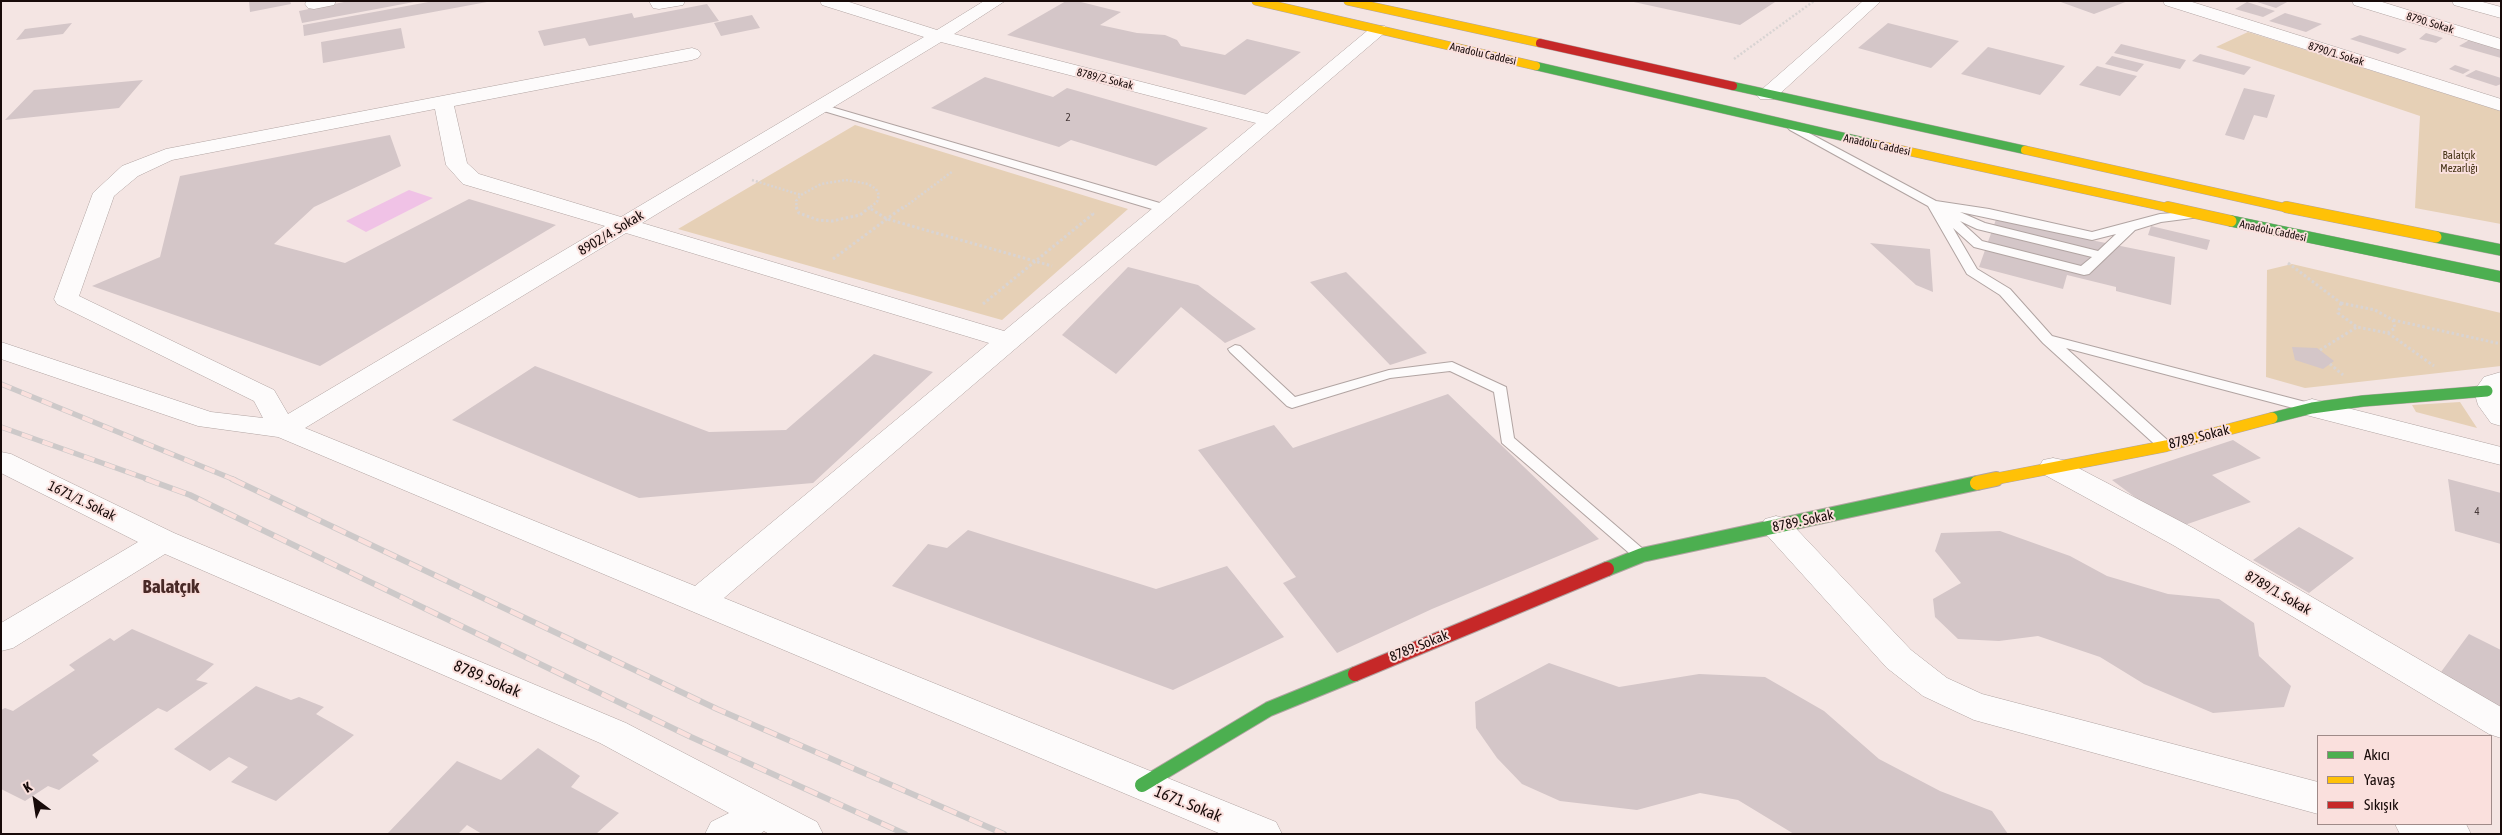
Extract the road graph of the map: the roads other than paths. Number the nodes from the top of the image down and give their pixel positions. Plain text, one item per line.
1 (677, 1) edge
2 (828, 1) edge
3 (997, 1) edge
4 (1256, 1) edge
5 (1348, 1) edge
6 (1873, 1) edge
7 (2171, 1) edge
8 (2360, 1) edge
9 (2460, 1) edge
10 (658, 3) edge
11 (2230, 3) dead end
12 (2204, 12) junction
13 (2501, 13) edge
14 (1379, 30) junction
15 (939, 36) junction
16 (2501, 45) edge
17 (692, 54) dead end
18 (1768, 95) junction
19 (2497, 99) edge
20 (443, 102) junction
21 (821, 107) junction
22 (1271, 121) junction
23 (1791, 126) junction
24 (1934, 204) junction
25 (1166, 209) junction
26 (2196, 214) junction
27 (623, 226) junction
28 (2131, 227) junction
29 (2501, 250) edge
30 (2101, 255) junction
31 (2501, 277) edge
32 (1009, 340) junction
33 (2048, 340) junction
34 (1235, 349) dead end
35 (1, 350) edge
36 (2494, 386) edge
37 (2312, 408) junction
38 (2501, 417) edge
39 (283, 429) junction
40 (2166, 446) junction
41 (2501, 456) edge
42 (1, 461) edge
43 (2052, 467) junction
44 (1776, 526) junction
45 (163, 541) junction
46 (1642, 555) junction
47 (698, 601) junction
48 (1, 639) edge
49 (2501, 724) edge
50 (1142, 785) junction
51 (2317, 798) edge
52 (764, 813) junction
53 (2418, 825) edge
54 (724, 834) edge
55 (804, 834) edge
56 (1263, 834) edge
57 (2452, 834) edge

1 - 10 street
2 - 15 street
3 - 15 street, 8902/4. Sokak
4 - 14 main road, Anadolu Caddesi
5 - 18 main road, Anadolu Caddesi
6 - 18 street
7 - 12 street, 8790/1. Sokak
8 - 16 street, 8790. Sokak
9 - 13 street
11 - 12 street
12 - 19 street, 8790/1. Sokak
14 - 22 street
14 - 23 main road, Anadolu Caddesi
15 - 21 street, 8902/4. Sokak
15 - 22 street, 8789/2. Sokak
17 - 20 street
18 - 29 main road, Anadolu Caddesi
20 - 27 street
20 - 39 street
21 - 25 lane
21 - 27 street, 8902/4. Sokak
22 - 25 street
23 - 24 lane
23 - 26 main road, Anadolu Caddesi
24 - 28 lane
24 - 30 lane
24 - 30 lane
24 - 33 lane
25 - 32 street
26 - 28 lane
26 - 31 main road, Anadolu Caddesi
27 - 32 street
27 - 39 street, 8902/4. Sokak
28 - 30 lane
32 - 47 street
33 - 37 lane
33 - 40 lane
34 - 46 lane
35 - 39 street, 1671. Sokak
36 - 37 main road, 8789. Sokak
36 - 38 street
37 - 40 main road, 8789. Sokak
37 - 41 street
39 - 47 street, 1671. Sokak
40 - 43 main road, 8789. Sokak
42 - 45 street, 1671/1. Sokak
43 - 44 main road, 8789. Sokak
43 - 49 street, 8789/1. Sokak
44 - 46 main road, 8789. Sokak
44 - 51 street
45 - 48 street
45 - 52 street, 8789. Sokak
46 - 50 main road, 8789. Sokak
47 - 50 street, 1671. Sokak
50 - 56 street, 1671. Sokak
52 - 54 street
52 - 55 street, 8789. Sokak
53 - 57 street

